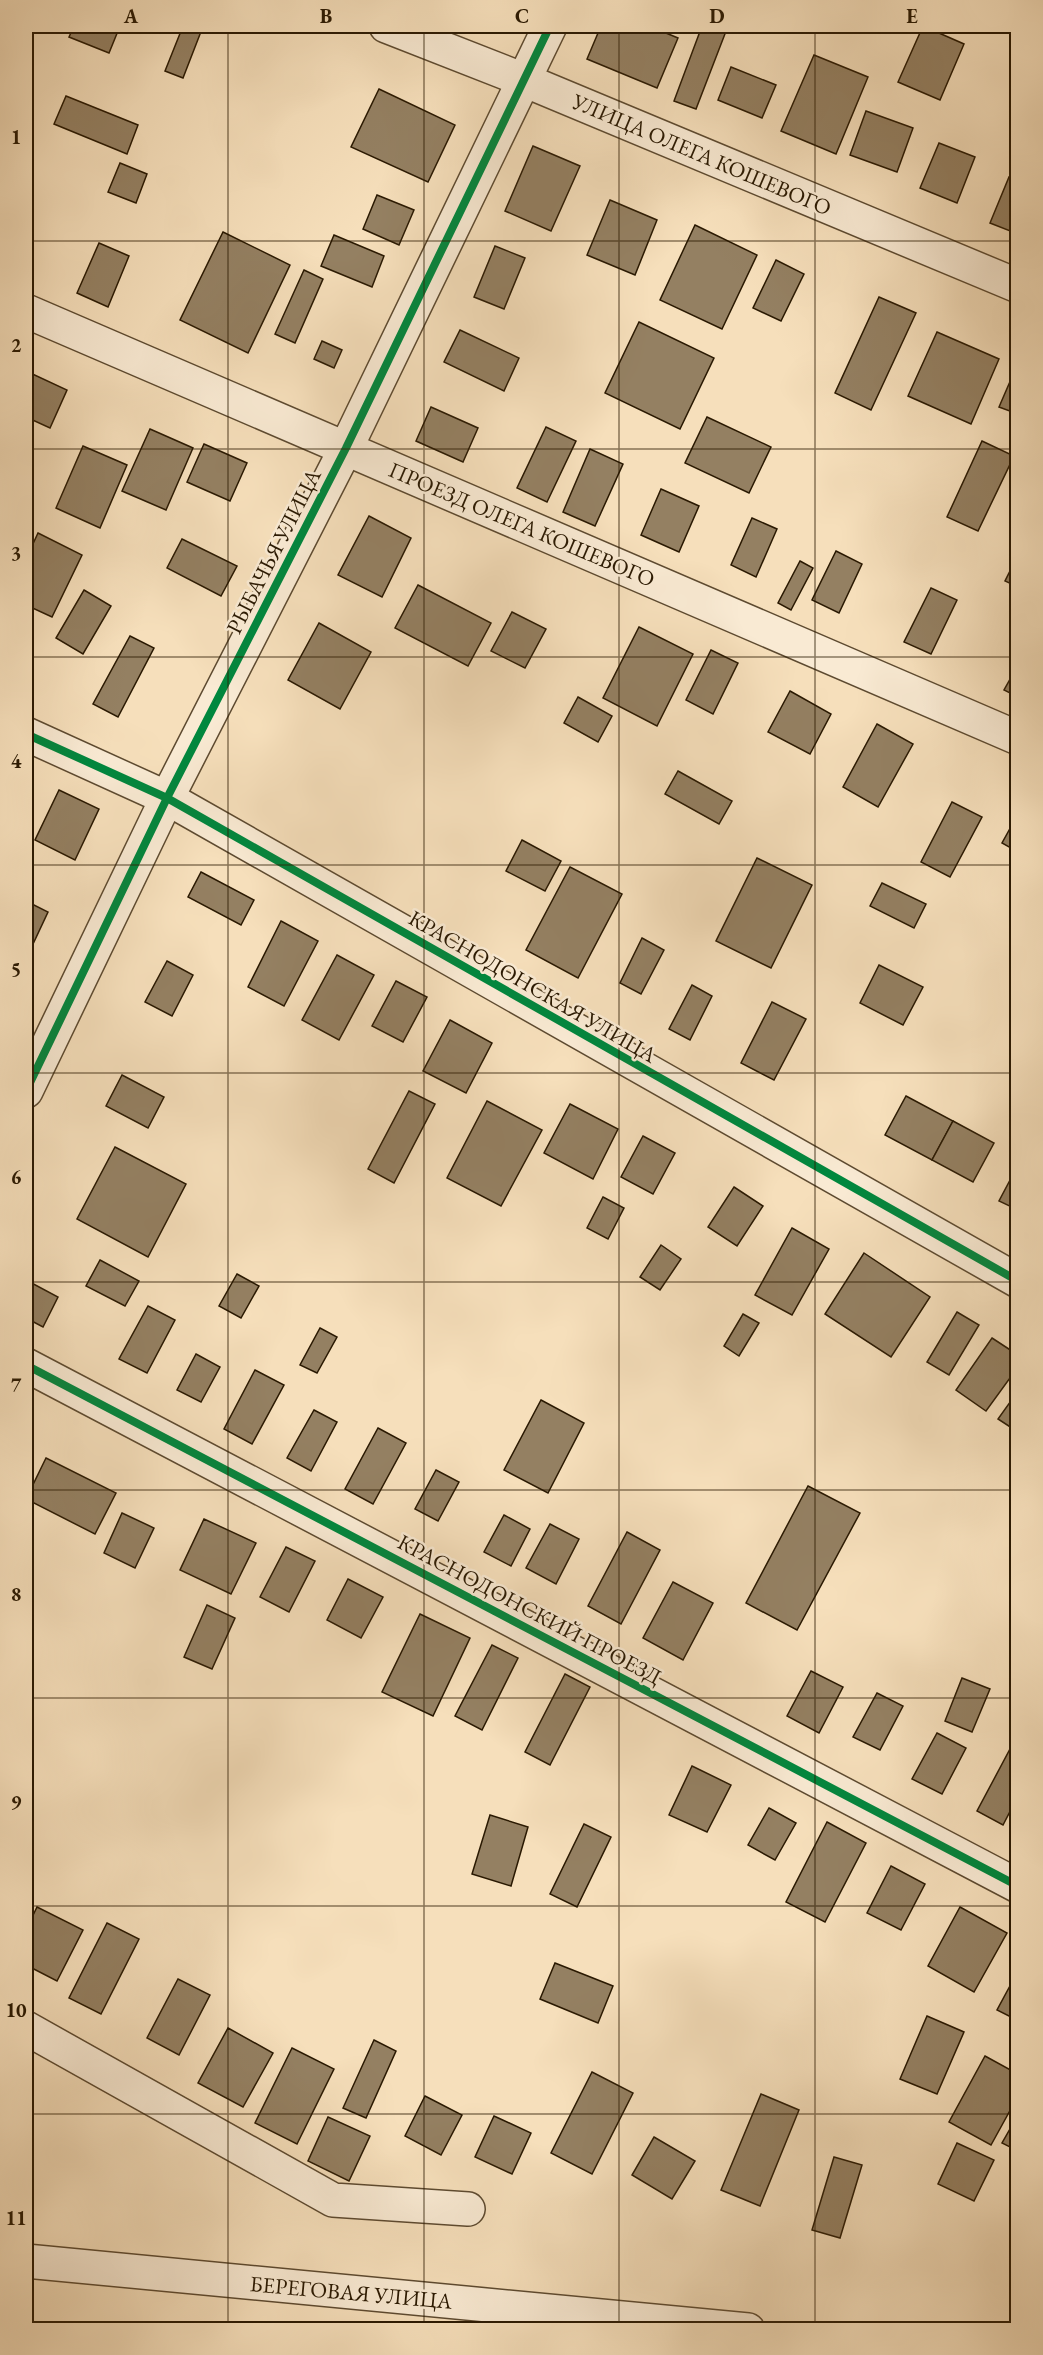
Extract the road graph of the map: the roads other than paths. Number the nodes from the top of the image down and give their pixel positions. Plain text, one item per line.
1 (386, 26) edge
2 (550, 26) edge
3 (524, 80) junction
4 (1017, 286) edge
5 (26, 311) edge
6 (346, 448) junction
7 (26, 734) edge
8 (1017, 738) edge
9 (167, 798) junction
10 (26, 1091) edge
11 (1017, 1281) edge
12 (26, 1365) edge
13 (1017, 1886) edge
14 (26, 2028) edge
15 (468, 2209) dead end
16 (26, 2261) edge
17 (748, 2330) edge

1 - 3 street, УЛИЦА ОЛЕГА КОШЕВОГО
2 - 3 street, РЫБАЧЬЯ УЛИЦА
3 - 4 street, УЛИЦА ОЛЕГА КОШЕВОГО
3 - 6 street, РЫБАЧЬЯ УЛИЦА
5 - 6 street, ПРОЕЗД ОЛЕГА КОШЕВОГО
6 - 8 street, ПРОЕЗД ОЛЕГА КОШЕВОГО
6 - 9 street, РЫБАЧЬЯ УЛИЦА
7 - 9 street, КРАСНОДОНСКАЯ УЛИЦА
9 - 10 street, РЫБАЧЬЯ УЛИЦА
9 - 11 street, КРАСНОДОНСКАЯ УЛИЦА
12 - 13 street, КРАСНОДОНСКИЙ ПРОЕЗД
14 - 15 street
16 - 17 street, БЕРЕГОВАЯ УЛИЦА

